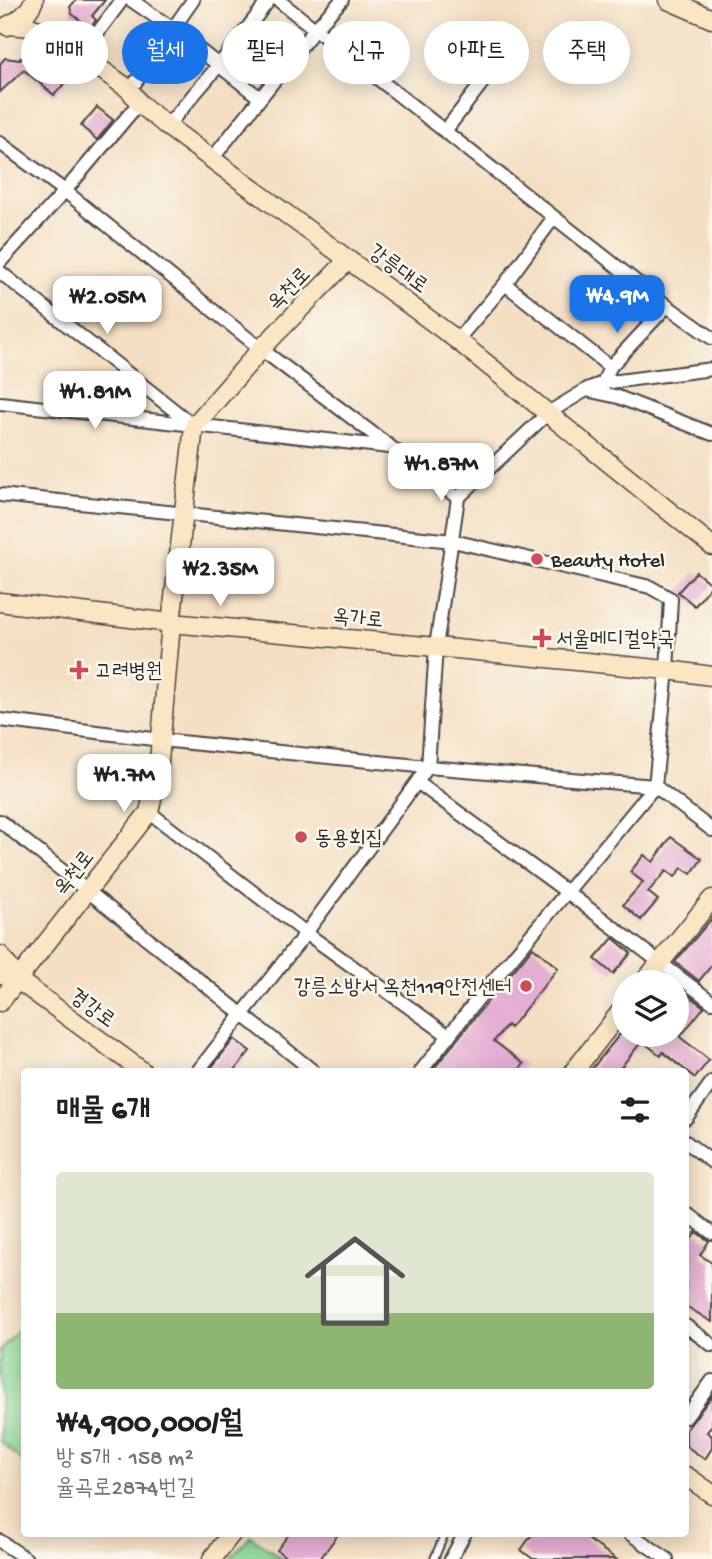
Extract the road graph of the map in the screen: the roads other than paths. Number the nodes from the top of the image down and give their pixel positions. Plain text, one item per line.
1 (35, 0) edge
2 (122, 0) edge
3 (131, 0) edge
4 (193, 0) edge
5 (269, 0) edge
6 (278, 0) edge
7 (342, 0) edge
8 (668, 0) edge
9 (712, 19) edge
10 (45, 21) edge
11 (106, 21) edge
12 (161, 21) edge
13 (179, 21) edge
14 (5, 26) edge
15 (315, 29) junction
16 (208, 56) edge
17 (219, 65) junction
18 (108, 76) edge
19 (141, 84) edge
20 (481, 84) edge
21 (134, 96) junction
22 (260, 98) junction
23 (167, 126) junction
24 (445, 131) junction
25 (3, 150) edge
26 (212, 159) junction
27 (65, 191) junction
28 (554, 217) junction
29 (348, 260) junction
30 (0, 262) edge
31 (0, 272) edge
32 (505, 284) junction
33 (667, 306) junction
34 (712, 338) edge
35 (457, 340) junction
36 (261, 349) junction
37 (610, 366) junction
38 (712, 369) edge
39 (604, 383) junction
40 (586, 390) junction
41 (0, 403) edge
42 (548, 413) junction
43 (194, 426) junction
44 (712, 434) edge
45 (391, 447) junction
46 (0, 495) edge
47 (458, 498) junction
48 (184, 514) junction
49 (453, 541) junction
50 (712, 546) edge
51 (0, 601) edge
52 (171, 623) junction
53 (436, 647) junction
54 (667, 670) junction
55 (712, 676) edge
56 (0, 720) edge
57 (161, 740) junction
58 (428, 767) junction
59 (417, 782) junction
60 (655, 786) junction
61 (149, 812) junction
62 (0, 821) edge
63 (712, 830) edge
64 (88, 891) junction
65 (567, 892) junction
66 (712, 899) edge
67 (306, 933) junction
68 (0, 955) edge
69 (660, 962) junction
70 (654, 970) edge
71 (0, 973) edge
72 (18, 980) junction
73 (0, 1002) edge
74 (712, 1002) edge
75 (242, 1016) junction
76 (612, 1023) edge
77 (449, 1036) junction
78 (138, 1068) edge
79 (200, 1068) edge
80 (309, 1068) edge
81 (423, 1068) edge
82 (576, 1068) edge
83 (712, 1083) edge
84 (689, 1114) edge
85 (689, 1144) edge
86 (712, 1162) edge
87 (689, 1215) edge
88 (712, 1233) edge
89 (689, 1328) edge
90 (712, 1345) edge
91 (712, 1381) edge
92 (689, 1413) edge
93 (689, 1478) edge
94 (712, 1494) edge
95 (229, 1537) edge
96 (443, 1537) edge
97 (463, 1537) edge
98 (635, 1537) edge
99 (0, 1541) edge
100 (26, 1559) edge
101 (212, 1559) edge
102 (434, 1559) edge
103 (451, 1559) edge
104 (667, 1559) edge

1 - 10 street
1 - 14 street
2 - 11 street
3 - 12 street
4 - 13 street
5 - 17 street
6 - 15 street
7 - 15 street
8 - 9 street
15 - 22 street
15 - 24 street
16 - 17 street
17 - 22 street
17 - 23 street
18 - 21 street, 강릉대로
19 - 21 street
20 - 24 street
21 - 23 street, 강릉대로
21 - 27 street
22 - 26 street
23 - 26 street, 강릉대로
24 - 28 street
25 - 27 street
26 - 29 street, 강릉대로
27 - 30 street
27 - 36 street
28 - 32 street
28 - 33 street
29 - 35 street, 강릉대로
29 - 36 street, 옥천로
31 - 43 street
32 - 35 street
32 - 37 street
33 - 34 street
33 - 37 street
35 - 42 street, 강릉대로
36 - 43 street, 옥천로
36 - 45 street
37 - 39 street
38 - 39 street
39 - 40 street
40 - 42 street
40 - 44 street
41 - 43 street
42 - 47 street
42 - 50 street, 강릉대로
43 - 45 street
43 - 48 street, 옥천로
45 - 47 street
46 - 48 street
47 - 49 street
48 - 49 street
48 - 52 street, 옥천로
49 - 53 street
49 - 54 street
51 - 52 street, 옥가로
52 - 53 street, 옥가로
52 - 57 street, 옥천로
53 - 54 street, 옥가로
53 - 58 street
54 - 55 street, 옥가로
54 - 60 street
56 - 57 street
57 - 58 street
57 - 61 street, 옥천로
58 - 59 street
58 - 60 street
59 - 65 street
59 - 67 street
60 - 63 street
60 - 65 street
61 - 64 street, 옥천로
61 - 67 street
62 - 64 street
64 - 72 street, 옥천로
64 - 75 street
65 - 69 street
65 - 77 street
66 - 69 street
67 - 75 street
67 - 77 street
68 - 72 street, 경강로
69 - 70 street
69 - 74 street
71 - 72 street, 경강로
72 - 73 street, 옥천로
72 - 78 street, 경강로
75 - 79 street
75 - 80 street
76 - 82 street
77 - 81 street
83 - 84 street
85 - 86 street
87 - 88 street
89 - 90 street
91 - 92 street
93 - 94 street
95 - 101 street
96 - 102 lane
97 - 103 street
98 - 104 street
99 - 100 street

